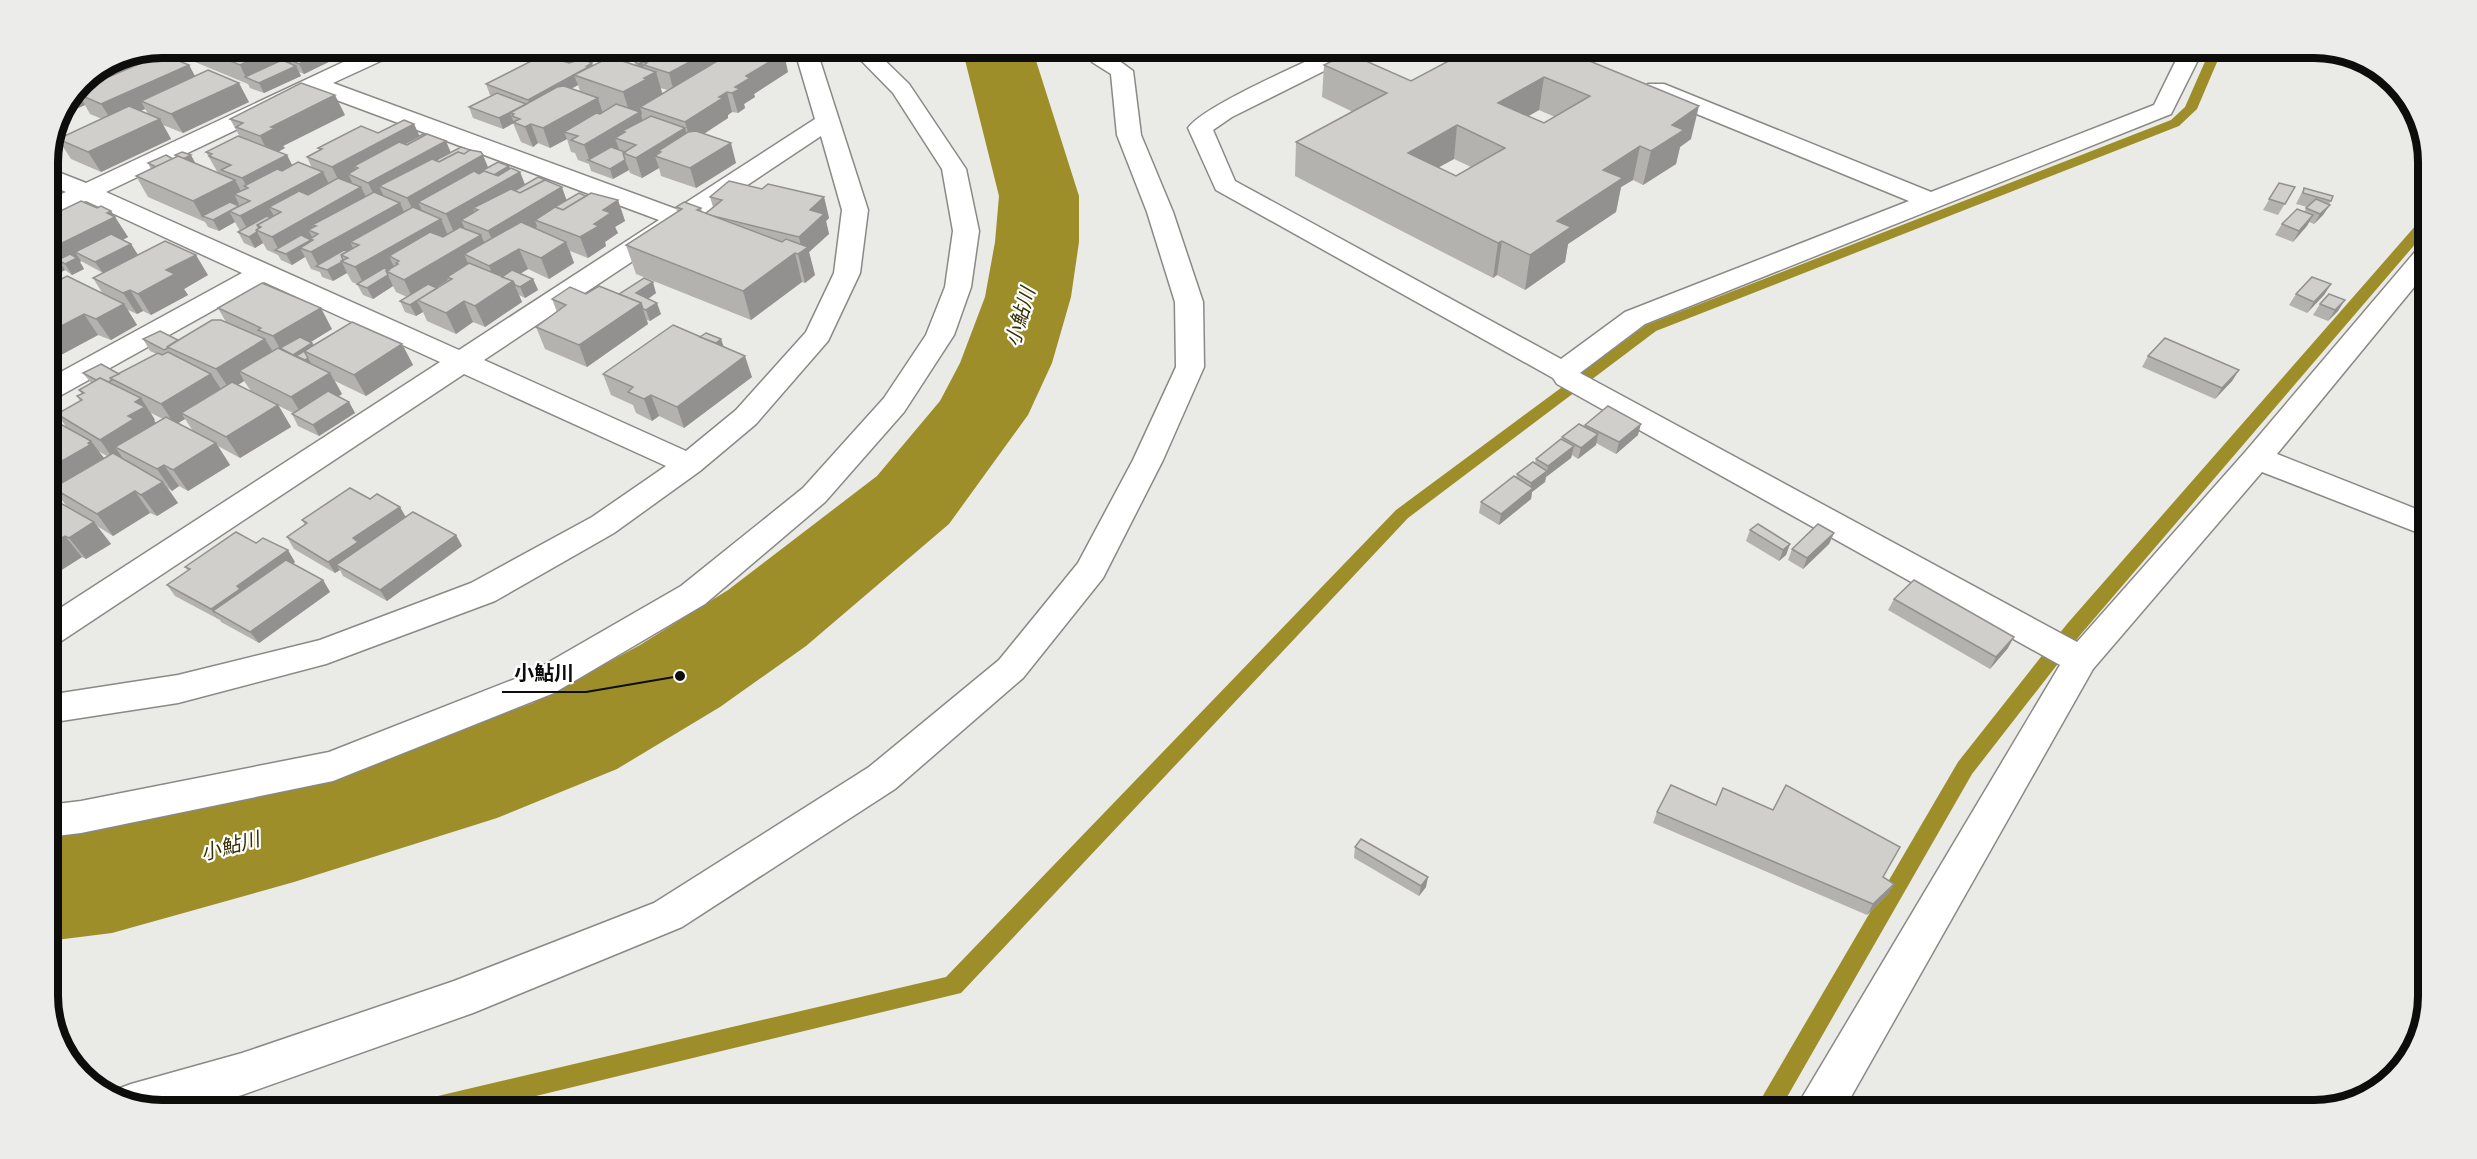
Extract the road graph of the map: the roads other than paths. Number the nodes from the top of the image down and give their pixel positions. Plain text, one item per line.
1 (369, 58) edge
2 (809, 58) edge
3 (870, 58) edge
4 (1108, 58) edge
5 (1332, 58) edge
6 (2188, 58) edge
7 (1123, 60) edge
8 (1632, 79) edge
9 (314, 84) junction
10 (828, 121) junction
11 (59, 180) edge
12 (86, 192) junction
13 (1932, 201) junction
14 (59, 205) edge
15 (680, 219) junction
16 (2418, 265) edge
17 (261, 273) junction
18 (462, 361) junction
19 (1565, 375) junction
20 (59, 385) edge
21 (2257, 458) junction
22 (689, 464) junction
23 (2418, 522) edge
24 (59, 626) edge
25 (2079, 659) junction
26 (59, 707) edge
27 (59, 820) edge
28 (152, 1099) edge
29 (1825, 1100) edge

1 - 9 street
2 - 10 street
3 - 27 street
4 - 7 street
5 - 19 street
6 - 13 street
7 - 28 street
8 - 13 street
9 - 12 street
9 - 15 street
10 - 15 street
10 - 22 street
11 - 12 street
12 - 14 street
12 - 17 street
13 - 19 street
15 - 18 street
16 - 21 street
17 - 18 street
17 - 20 street
18 - 22 street
18 - 24 street
19 - 25 street
21 - 23 street
21 - 25 street
22 - 26 street
25 - 29 street

